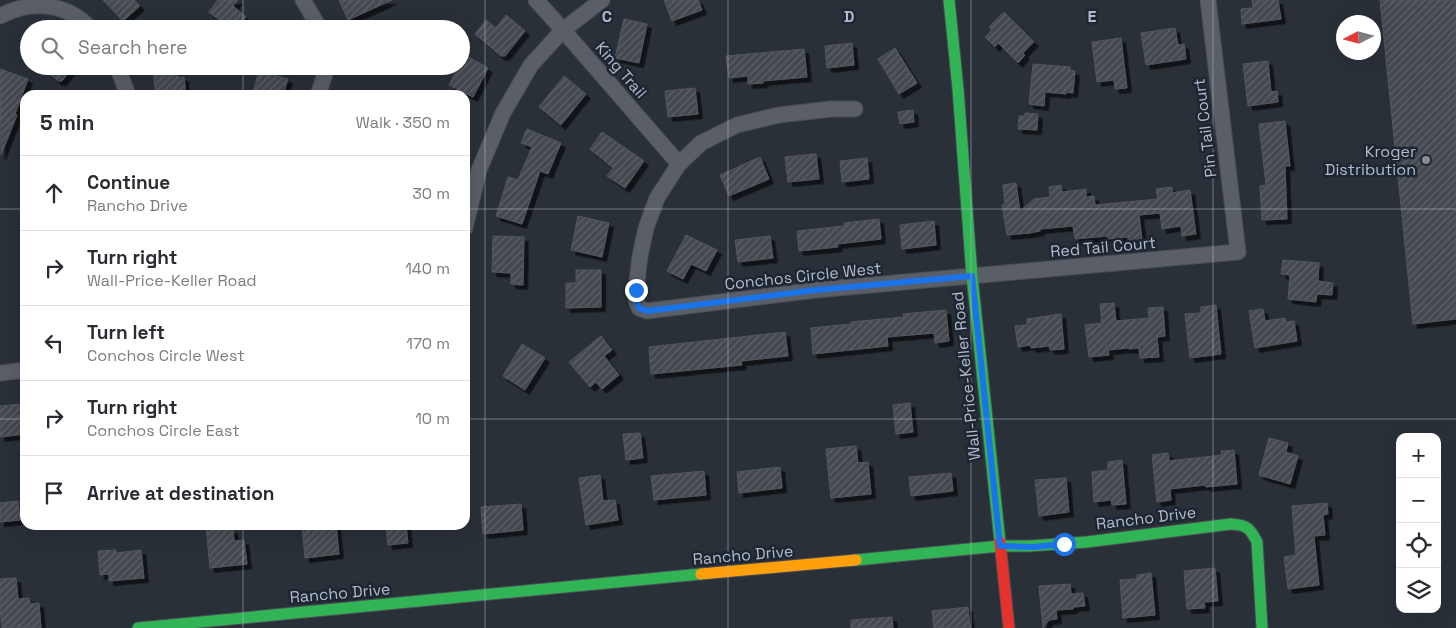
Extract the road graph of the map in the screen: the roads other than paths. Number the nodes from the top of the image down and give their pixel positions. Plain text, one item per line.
1 (303, 0) edge
2 (536, 0) edge
3 (602, 0) edge
4 (949, 0) edge
5 (1208, 0) edge
6 (0, 16) edge
7 (82, 20) edge
8 (315, 20) edge
9 (563, 30) junction
10 (121, 75) edge
11 (325, 75) edge
12 (126, 90) edge
13 (320, 90) edge
14 (855, 109) dead end
15 (679, 164) junction
16 (470, 207) edge
17 (1238, 252) joint
18 (972, 276) junction
19 (20, 371) edge
20 (0, 373) edge
21 (1000, 546) junction
22 (138, 628) edge
23 (1009, 628) edge
24 (1262, 628) edge

1 - 8 street
2 - 9 street, King Trail
3 - 9 street
4 - 18 street, Wall-Price-Keller Road
5 - 17 street, Pin Tail Court
6 - 7 street
9 - 15 street, King Trail
9 - 16 street
10 - 12 street
11 - 13 street
14 - 15 street
15 - 18 street, Conchos Circle West
17 - 18 street, Red Tail Court
18 - 21 street, Wall-Price-Keller Road
19 - 20 street
21 - 22 street, Rancho Drive
21 - 23 street, Wall-Price-Keller Road
21 - 24 street, Rancho Drive

